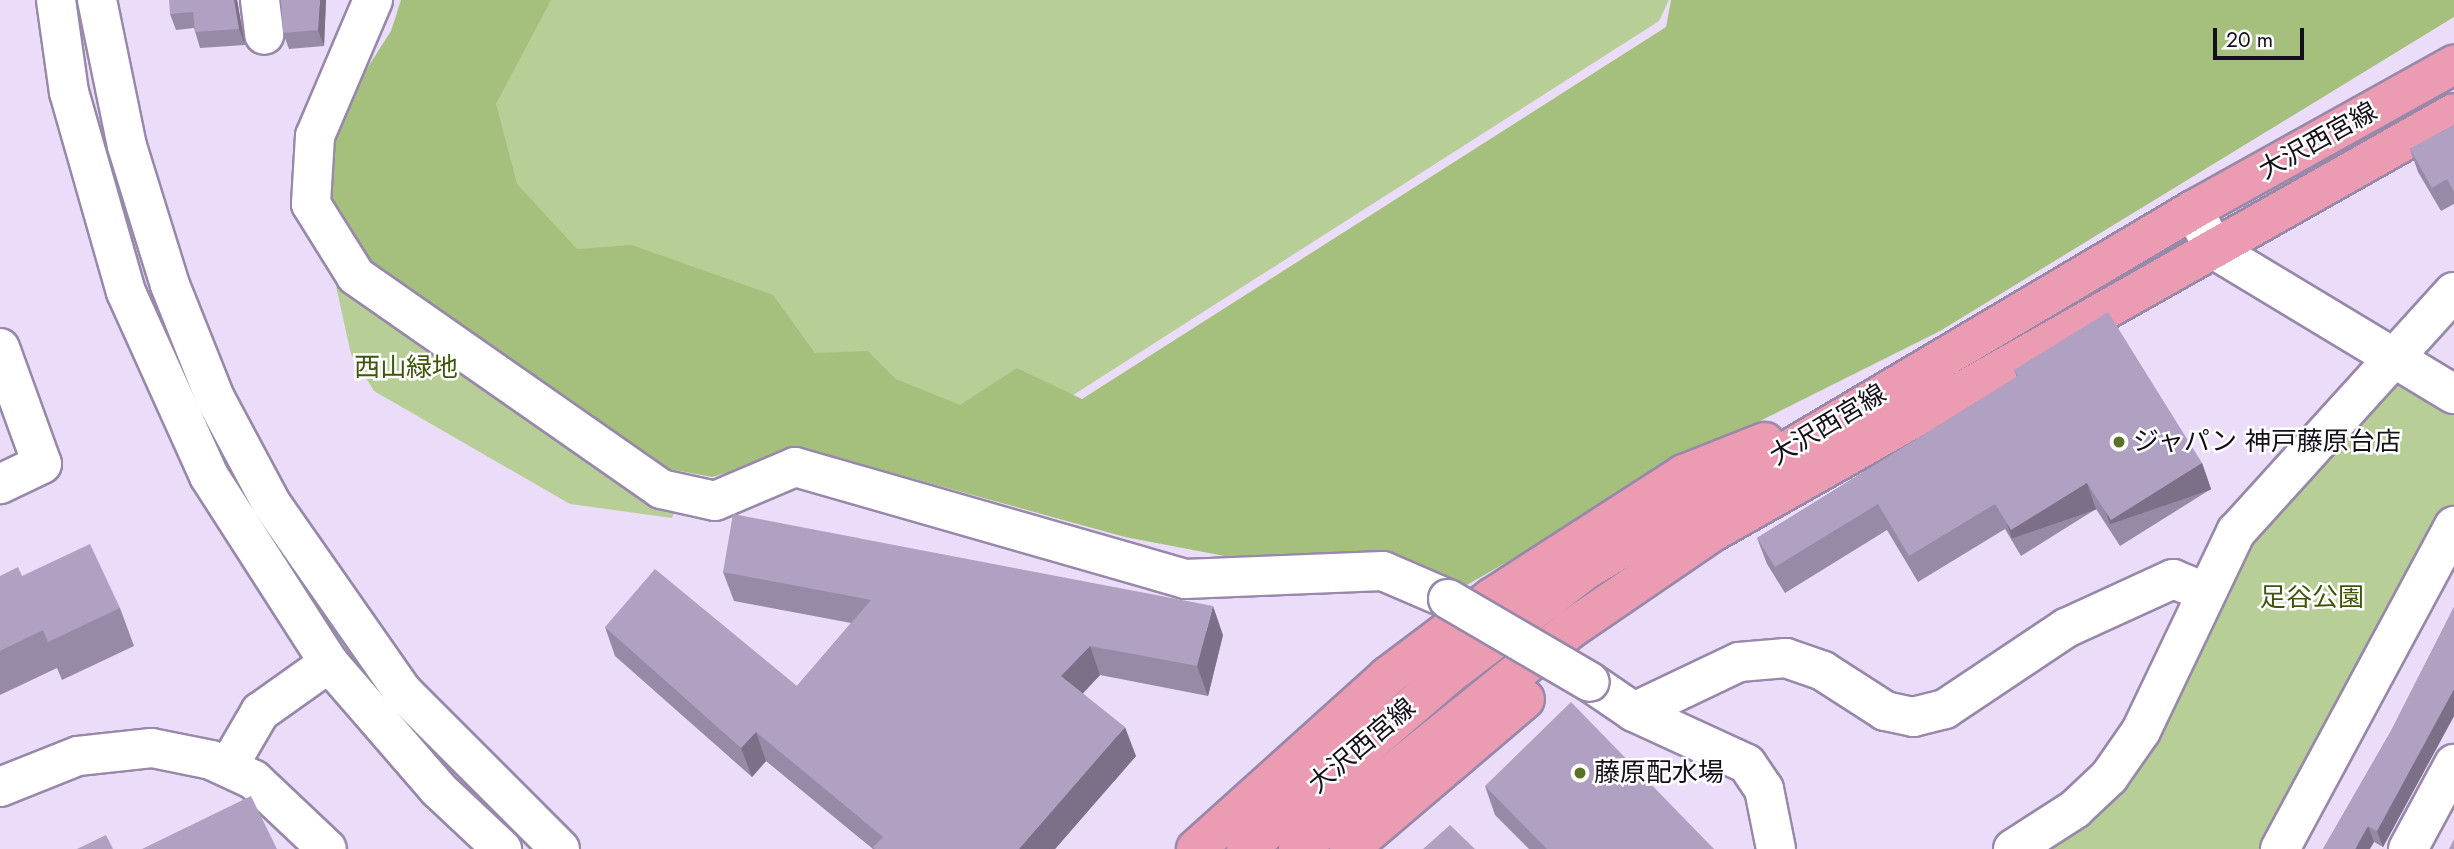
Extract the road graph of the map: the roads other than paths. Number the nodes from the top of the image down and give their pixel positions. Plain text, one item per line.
1 (56, 0) edge
2 (97, 0) edge
3 (373, 0) edge
4 (2454, 65) edge
5 (2454, 113) edge
6 (2193, 210) junction
7 (2215, 250) junction
8 (2454, 292) edge
9 (0, 348) edge
10 (2399, 356) junction
11 (2454, 394) edge
12 (1828, 424) junction
13 (1859, 446) junction
14 (0, 484) edge
15 (2454, 526) edge
16 (2205, 592) junction
17 (329, 663) junction
18 (1634, 712) junction
19 (2454, 764) edge
20 (228, 767) junction
21 (0, 787) edge
22 (327, 849) edge
23 (502, 849) edge
24 (560, 849) edge
25 (1196, 849) edge
26 (1245, 849) edge
27 (1298, 849) edge
28 (1349, 849) edge
29 (1776, 849) edge
30 (2014, 849) edge
31 (2280, 849) edge
32 (2408, 849) edge

1 - 17 street
2 - 24 street
3 - 18 street, bridge
4 - 6 main road, 大沢西宮線
5 - 7 main road, 大沢西宮線
6 - 7 street
6 - 12 main road, 大沢西宮線
7 - 10 street
7 - 13 main road, 大沢西宮線
8 - 10 street
9 - 14 street
10 - 11 street
10 - 16 street
12 - 25 main road
12 - 26 main road, 大沢西宮線
13 - 27 main road, 大沢西宮線
13 - 28 main road
15 - 31 street
16 - 18 street
16 - 30 street
17 - 20 street
17 - 23 street
18 - 29 street
19 - 32 street
20 - 21 street
20 - 22 street

